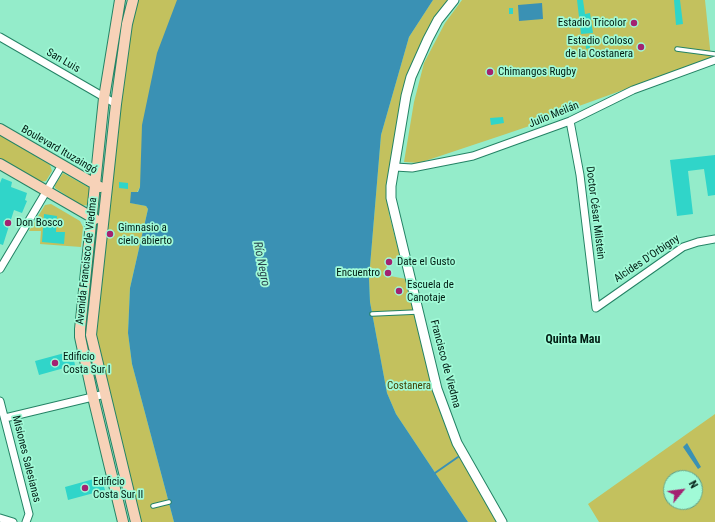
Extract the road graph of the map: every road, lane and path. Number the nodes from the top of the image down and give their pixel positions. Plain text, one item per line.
1 (120, 0) edge
2 (132, 0) edge
3 (454, 0) edge
4 (0, 37) edge
5 (677, 49) dead end
6 (715, 54) edge
7 (715, 60) edge
8 (104, 98) junction
9 (116, 104) junction
10 (570, 122) junction
11 (0, 129) edge
12 (0, 164) edge
13 (62, 165) junction
14 (395, 167) junction
15 (94, 184) junction
16 (47, 191) junction
17 (107, 191) junction
18 (91, 216) junction
19 (103, 223) junction
20 (715, 239) edge
21 (0, 269) edge
22 (596, 308) joint
23 (418, 312) junction
24 (372, 314) dead end
25 (91, 335) junction
26 (80, 337) junction
27 (106, 394) junction
28 (93, 397) junction
29 (0, 401) edge
30 (5, 418) junction
31 (169, 502) dead end
32 (153, 506) dead end
33 (0, 518) edge
34 (13, 522) edge
35 (26, 522) edge
36 (123, 522) edge
37 (136, 522) edge
38 (502, 522) edge

1 - 8 main road, Avenida Francisco de Viedma
2 - 9 main road, Avenida Francisco de Viedma
3 - 14 street, Francisco de Viedma
4 - 8 street, San Luis
5 - 6 lane
7 - 10 street, Julio Meilán
8 - 9 street, San Luis
8 - 15 main road, Avenida Francisco de Viedma
9 - 17 main road, Avenida Francisco de Viedma
10 - 14 street, Julio Meilán
10 - 22 street, Doctor César Milstein
11 - 13 main road, Boulevard Ituzaingó
12 - 16 main road
13 - 15 main road, Boulevard Ituzaingó
13 - 16 street
14 - 23 street, Francisco de Viedma
15 - 17 main road, Boulevard Ituzaingó
15 - 18 main road, Avenida Francisco de Viedma
16 - 18 main road
16 - 21 street
17 - 19 main road, Avenida Francisco de Viedma
18 - 19 main road
18 - 26 main road, Avenida Francisco de Viedma
19 - 25 main road, Avenida Francisco de Viedma
20 - 22 street, Alcides D'Orbigny
23 - 24 lane
23 - 38 street, Francisco de Viedma
25 - 26 main road
25 - 27 main road, Avenida Francisco de Viedma
26 - 28 main road, Avenida Francisco de Viedma
27 - 28 street
27 - 37 main road, Avenida Francisco de Viedma
28 - 30 street
28 - 36 main road, Avenida Francisco de Viedma
29 - 30 street, Misiones Salesianas
30 - 35 street, Misiones Salesianas
31 - 32 lane
33 - 34 street

